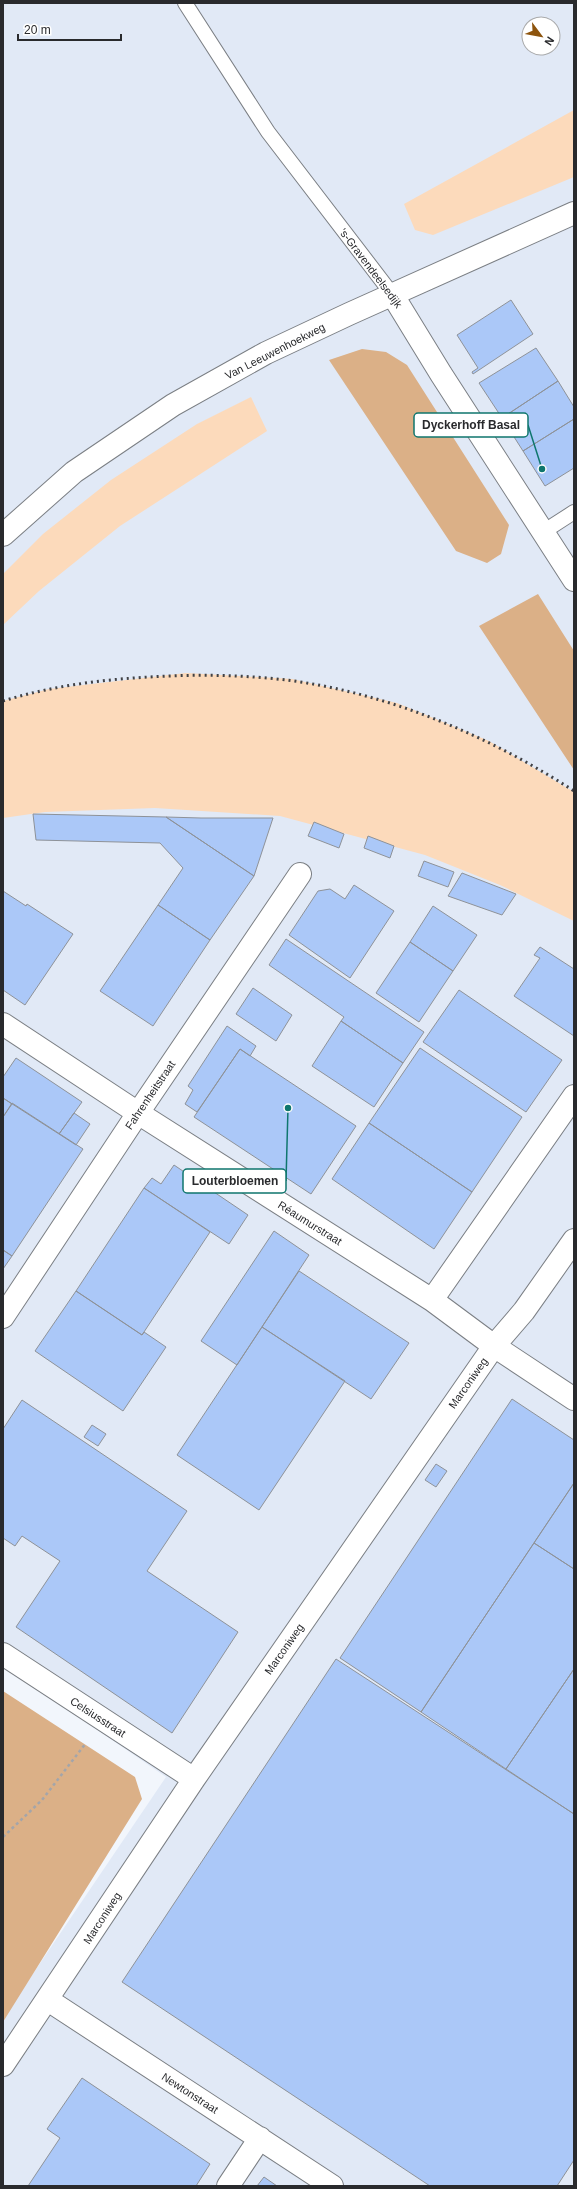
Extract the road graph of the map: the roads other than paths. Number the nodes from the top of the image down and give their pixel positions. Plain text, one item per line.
1 (185, 3) edge
2 (574, 213) edge
3 (392, 294) junction
4 (574, 512) edge
5 (543, 532) junction
6 (3, 535) edge
7 (574, 580) edge
8 (300, 874) dead end
9 (3, 1024) edge
10 (574, 1096) edge
11 (138, 1113) junction
12 (574, 1240) edge
13 (432, 1300) junction
14 (3, 1318) edge
15 (494, 1346) junction
16 (574, 1399) edge
17 (3, 1654) edge
18 (194, 1779) junction
19 (48, 2000) junction
20 (3, 2065) edge
21 (260, 2138) junction
22 (228, 2186) edge
23 (332, 2186) edge

1 - 3 lane, 's-Gravendeelsedijk
2 - 3 street, Van Leeuwenhoekweg
3 - 5 street, 's-Gravendeelsedijk
3 - 6 street, Van Leeuwenhoekweg
4 - 5 lane
5 - 7 street, 's-Gravendeelsedijk
8 - 11 street, Fahrenheitstraat
9 - 11 street, Réaumurstraat
10 - 13 street
11 - 13 street, Réaumurstraat
11 - 14 street, Fahrenheitstraat
12 - 15 street, Marconiweg
13 - 15 street, Réaumurstraat
15 - 16 street, Réaumurstraat
15 - 18 street, Marconiweg
17 - 18 street, Celsiusstraat
18 - 19 street, Marconiweg
19 - 20 street, Marconiweg
19 - 21 street, Newtonstraat
21 - 22 street
21 - 23 street, Newtonstraat

